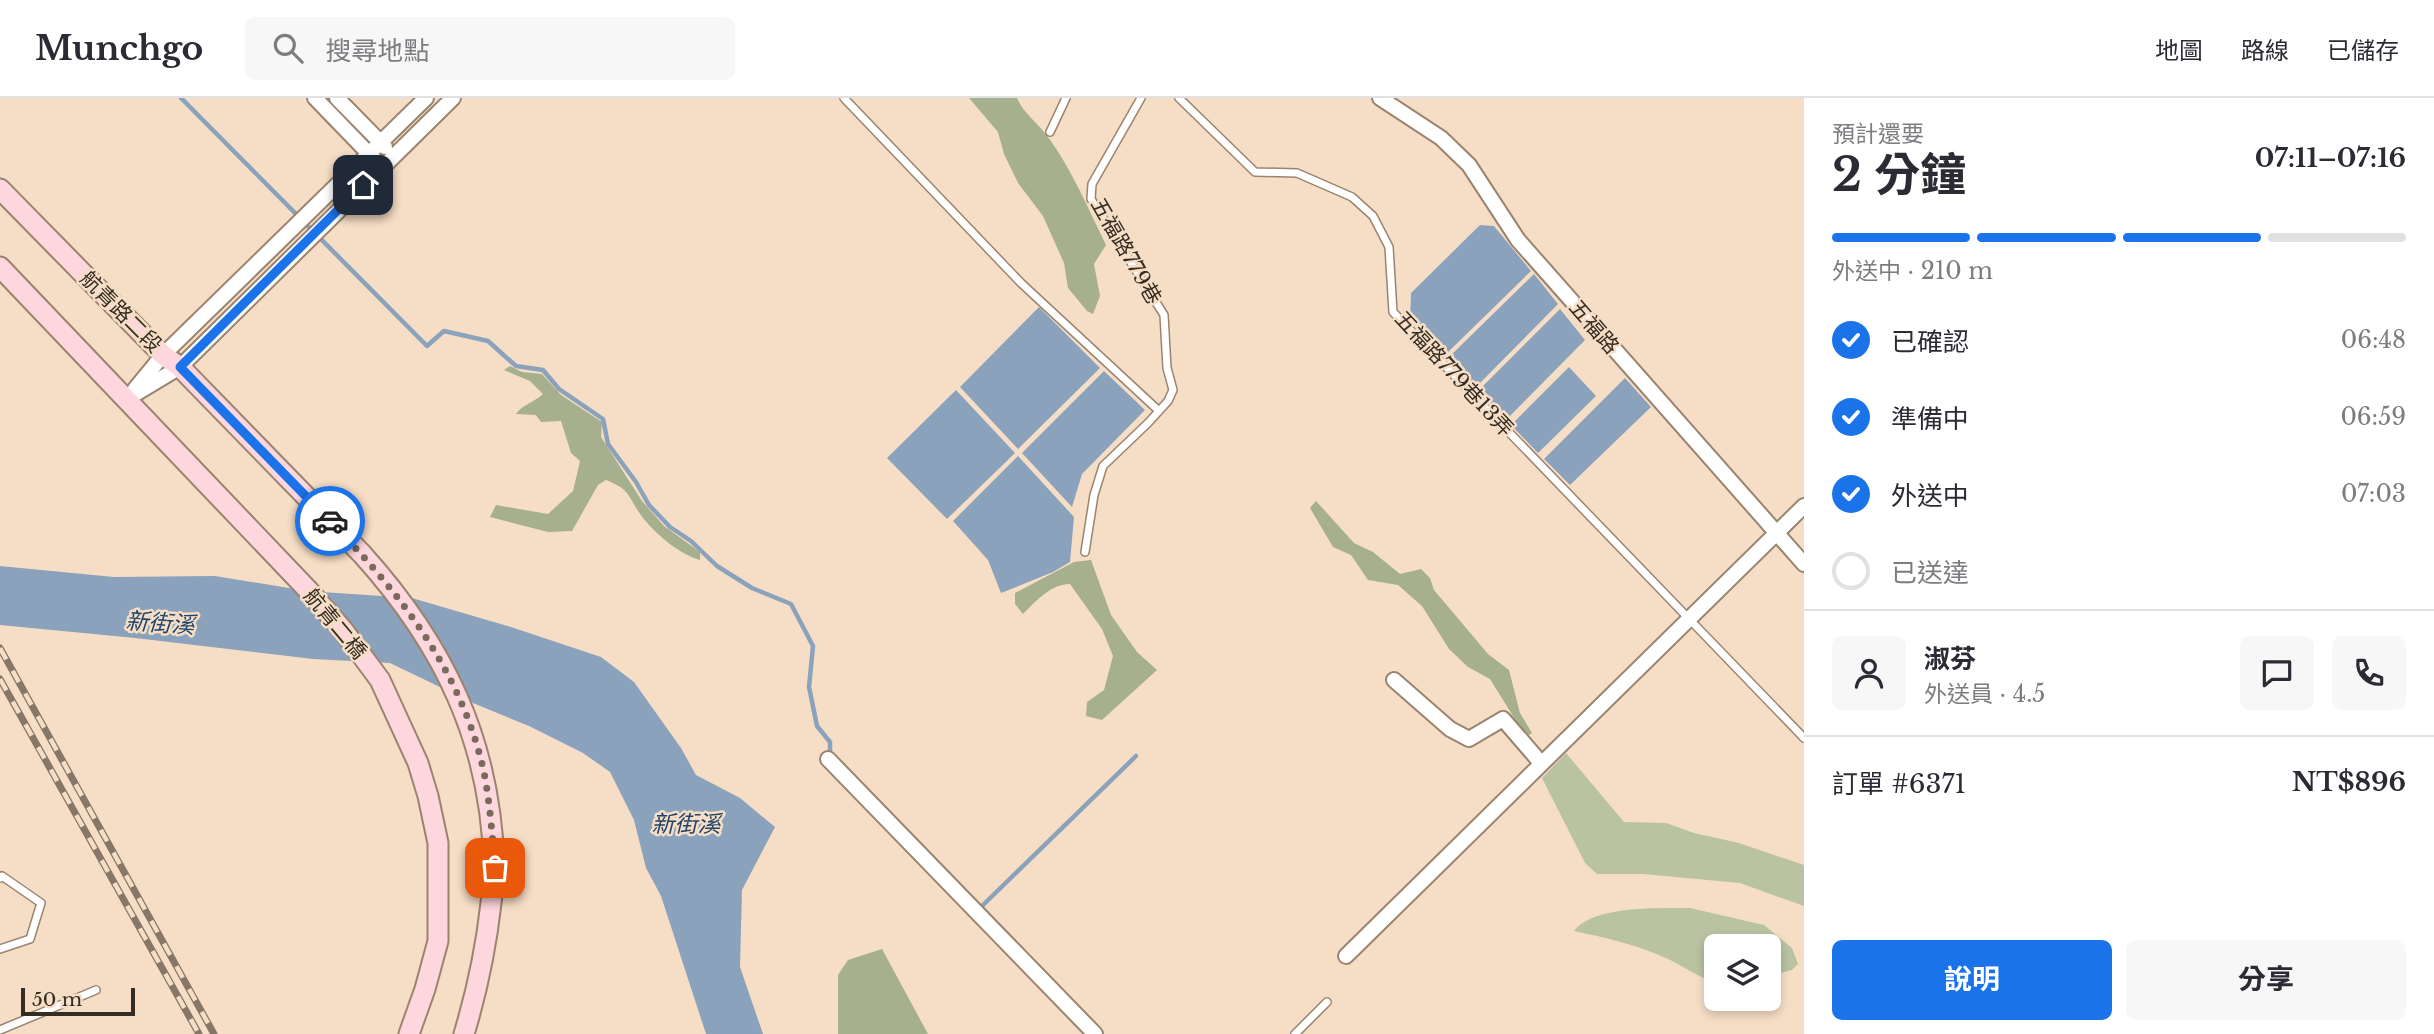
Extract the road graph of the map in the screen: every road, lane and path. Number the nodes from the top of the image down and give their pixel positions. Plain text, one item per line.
1 (315, 98) edge
2 (337, 98) edge
3 (426, 98) edge
4 (453, 98) edge
5 (844, 98) edge
6 (1066, 98) edge
7 (1141, 98) edge
8 (1179, 98) edge
9 (1380, 98) edge
10 (1050, 132) dead end
11 (380, 142) junction
12 (369, 153) junction
13 (393, 156) junction
14 (382, 167) junction
15 (0, 189) edge
16 (0, 267) edge
17 (163, 355) junction
18 (180, 367) junction
19 (127, 399) junction
20 (1159, 411) junction
21 (1804, 506) edge
22 (1775, 534) junction
23 (1085, 552) dead end
24 (1804, 564) edge
25 (1687, 620) junction
26 (1394, 680) dead end
27 (1804, 738) edge
28 (828, 759) dead end
29 (1541, 763) junction
30 (0, 878) edge
31 (0, 949) edge
32 (1346, 956) dead end
33 (96, 990) dead end
34 (1327, 1002) dead end
35 (0, 1030) edge
36 (409, 1034) edge
37 (464, 1034) edge
38 (1095, 1034) edge
39 (1295, 1034) edge

1 - 12 street
2 - 11 street
3 - 11 street
4 - 13 street
5 - 20 lane
6 - 10 lane
7 - 20 lane, 五福路779巷
8 - 25 lane, 五福路779巷13弄
9 - 22 street, 五福路
11 - 12 street
11 - 13 street
12 - 14 street
12 - 17 street
13 - 14 street
14 - 18 street
15 - 17 street, 航青路二段
16 - 19 street
17 - 18 street, 航青路二段
17 - 19 street
18 - 19 street
18 - 37 street, 航青路二段
19 - 36 street, 航青二橋
20 - 23 lane
21 - 22 street
22 - 24 street, 五福路
22 - 25 street
25 - 27 lane, 五福路779巷13弄
25 - 29 street
26 - 29 street
28 - 38 street
29 - 32 street
30 - 31 lane
33 - 35 lane
34 - 39 lane

